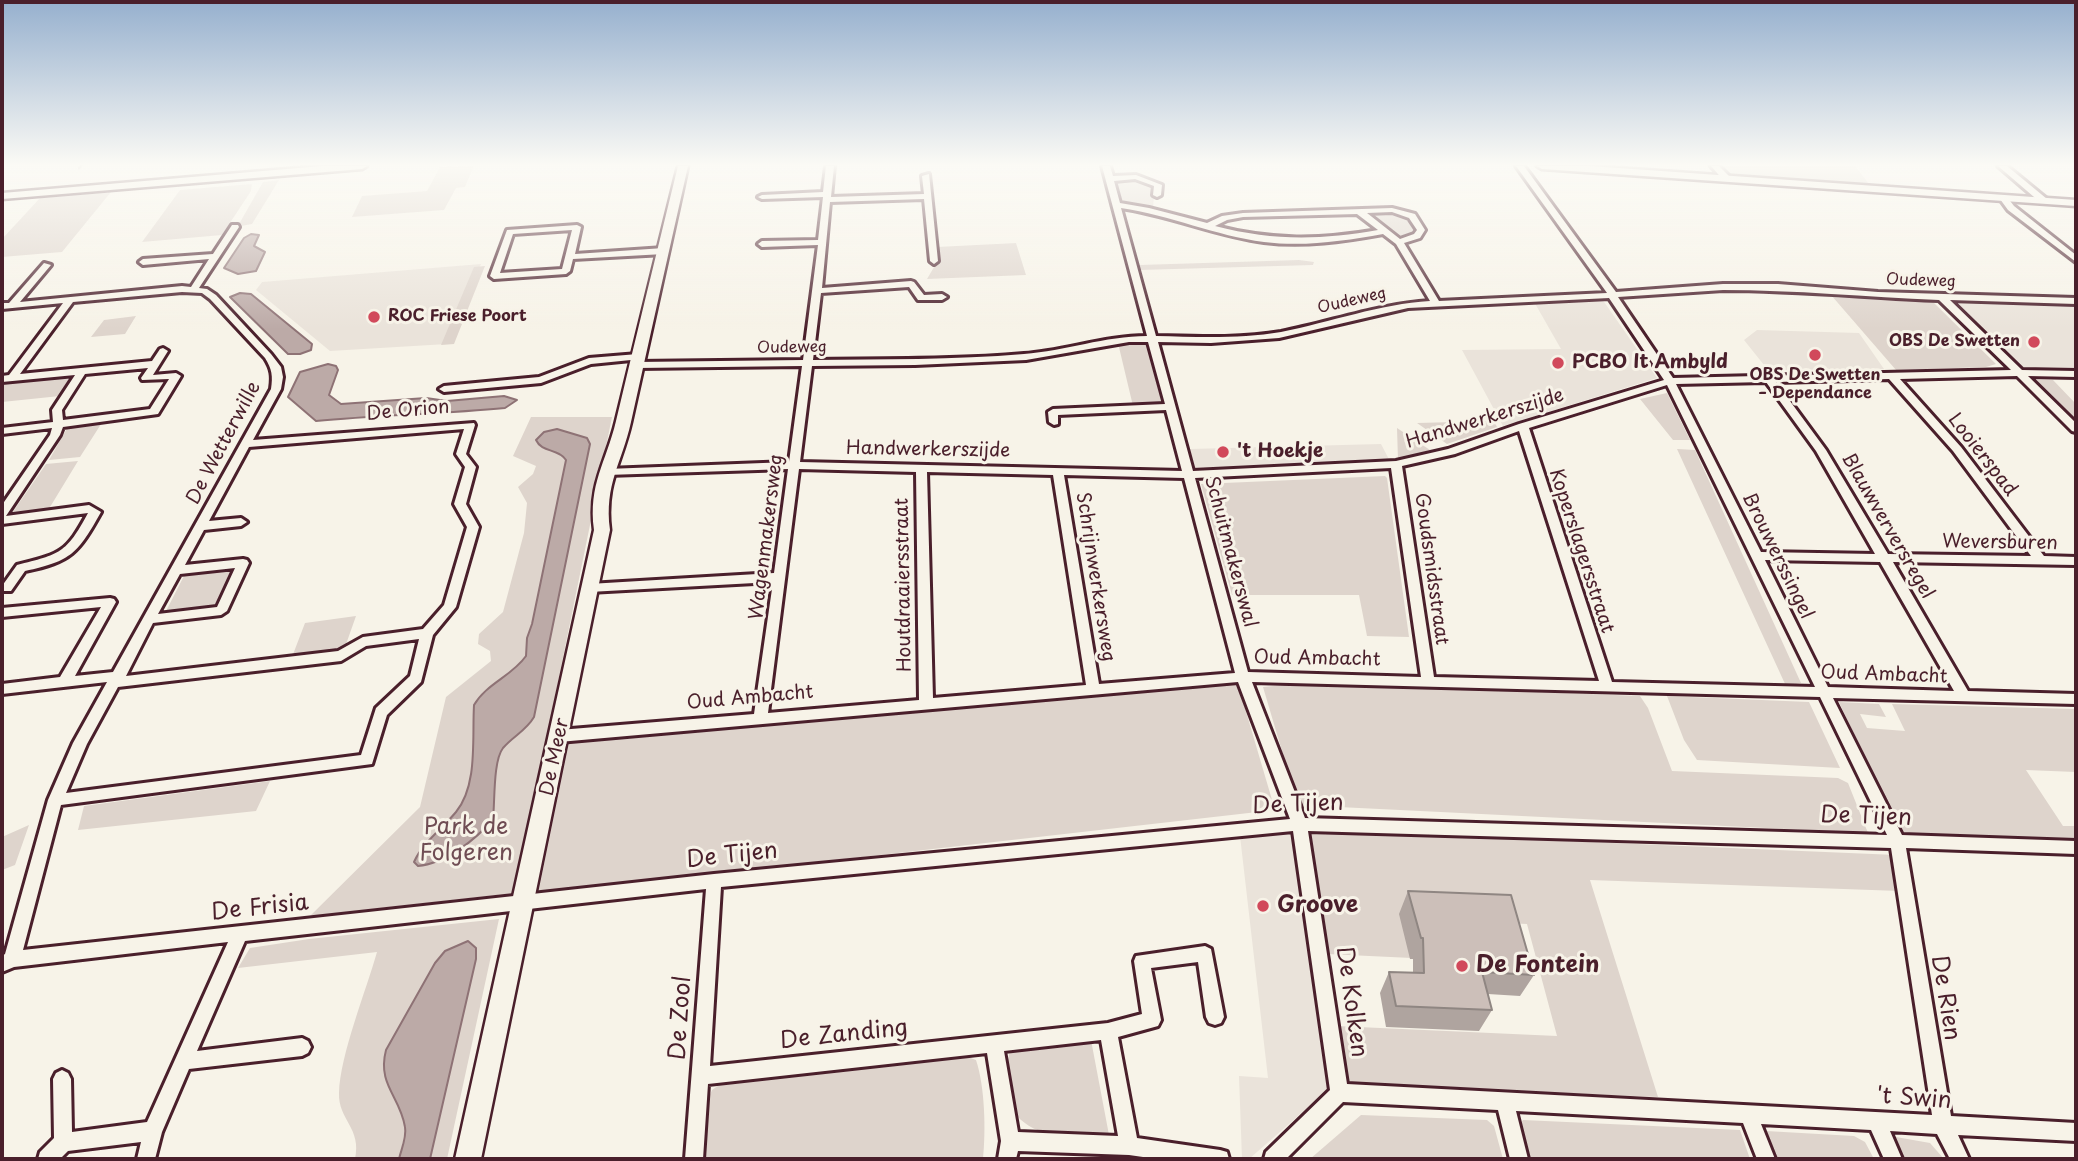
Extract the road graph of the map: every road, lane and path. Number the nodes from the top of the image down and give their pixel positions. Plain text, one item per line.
1 (671, 220) edge
2 (824, 220) edge
3 (930, 220) edge
4 (1120, 220) edge
5 (1193, 220) edge
6 (1220, 220) edge
7 (1371, 220) edge
8 (1415, 220) edge
9 (1559, 220) edge
10 (2027, 220) edge
11 (1210, 225) junction
12 (234, 228) dead end
13 (1385, 231) junction
14 (822, 242) junction
15 (1399, 242) junction
16 (762, 244) dead end
17 (664, 251) junction
18 (216, 256) junction
19 (570, 257) junction
20 (2076, 259) edge
21 (934, 261) dead end
22 (143, 262) dead end
23 (47, 265) dead end
24 (194, 289) junction
25 (817, 291) junction
26 (1613, 295) junction
27 (942, 297) dead end
28 (1942, 297) junction
29 (71, 299) junction
30 (2076, 301) edge
31 (1436, 303) junction
32 (7, 305) edge
33 (1152, 339) junction
34 (163, 351) dead end
35 (637, 361) junction
36 (807, 363) junction
37 (154, 364) junction
38 (82, 371) junction
39 (2020, 373) junction
40 (2076, 374) edge
41 (1892, 376) junction
42 (7, 379) edge
43 (1769, 379) junction
44 (1670, 381) junction
45 (444, 389) dead end
46 (1169, 407) junction
47 (1054, 422) dead end
48 (58, 424) junction
49 (1523, 426) junction
50 (2076, 429) edge
51 (2, 431) edge
52 (246, 444) junction
53 (1396, 464) junction
54 (794, 465) junction
55 (921, 467) junction
56 (1058, 471) junction
57 (607, 472) junction
58 (1189, 475) junction
59 (2, 513) edge
60 (2, 520) edge
61 (240, 522) dead end
62 (201, 526) junction
63 (1756, 556) junction
64 (1887, 559) junction
65 (2039, 560) junction
66 (2076, 561) edge
67 (177, 570) junction
68 (779, 577) junction
69 (589, 588) junction
70 (3, 591) edge
71 (2, 612) edge
72 (151, 619) junction
73 (427, 633) junction
74 (1243, 677) junction
75 (117, 679) junction
76 (1429, 680) junction
77 (65, 681) junction
78 (1607, 686) junction
79 (1093, 689) junction
80 (2, 690) edge
81 (1823, 692) junction
82 (1965, 697) junction
83 (2076, 699) edge
84 (926, 703) junction
85 (761, 716) junction
86 (559, 736) junction
87 (289, 770) joint
88 (55, 800) junction
89 (1300, 824) junction
90 (1897, 840) junction
91 (2076, 848) edge
92 (714, 880) junction
93 (525, 901) junction
94 (240, 933) junction
95 (7, 962) edge
96 (1215, 1017) dead end
97 (1108, 1031) junction
98 (994, 1043) junction
99 (302, 1047) dead end
100 (184, 1061) junction
101 (700, 1076) junction
102 (62, 1079) dead end
103 (1339, 1093) junction
104 (1505, 1102) junction
105 (1748, 1114) junction
106 (1876, 1121) junction
107 (1942, 1126) junction
108 (153, 1130) junction
109 (2076, 1132) edge
110 (63, 1142) junction
111 (1129, 1146) junction
112 (1009, 1150) edge
113 (47, 1159) edge
114 (146, 1159) edge
115 (468, 1159) edge
116 (694, 1159) edge
117 (1220, 1159) edge
118 (1273, 1159) edge
119 (1519, 1159) edge
120 (1766, 1159) edge
121 (1893, 1159) edge
122 (1959, 1159) edge

1 - 17 street, De Meer
2 - 14 street, Wagenmakersweg
3 - 21 street
4 - 33 street, Schuitmakerswal
5 - 11 street
6 - 11 street
7 - 13 street
8 - 15 street
9 - 26 street, Brouwerssingel
10 - 20 street
11 - 13 street
12 - 18 street
13 - 15 street
14 - 16 street
14 - 25 street, Wagenmakersweg
15 - 31 street
17 - 19 street
17 - 35 street, De Meer
18 - 22 street
18 - 24 street
19 - 19 street
23 - 32 street
24 - 29 street
24 - 52 street, De Wetterwille
25 - 27 street
25 - 36 street, Wagenmakersweg
26 - 28 street, Oudeweg
26 - 31 street, Oudeweg
26 - 44 street, Brouwerssingel
28 - 30 street, Oudeweg
28 - 39 street
29 - 32 street
29 - 42 street
31 - 33 street, Oudeweg
33 - 36 street, Oudeweg
33 - 46 street, Schuitmakerswal
34 - 37 street
35 - 36 street, Oudeweg
35 - 45 street
35 - 57 street, De Meer
36 - 54 street, Wagenmakersweg
37 - 38 street
37 - 48 street
38 - 42 street
38 - 48 street
39 - 40 street, Handwerkerszijde
39 - 41 street, Handwerkerszijde
39 - 50 street
41 - 43 street, Handwerkerszijde
41 - 65 street, Looierspad
43 - 44 street, Handwerkerszijde
43 - 64 street, Blauwverversregel
44 - 49 street, Handwerkerszijde
44 - 63 street, Brouwerssingel
46 - 47 street
46 - 58 street, Schuitmakerswal
48 - 51 street
48 - 59 street
49 - 53 street, Handwerkerszijde
49 - 78 street, Koperslagersstraat
52 - 62 street, De Wetterwille
52 - 73 street, De Orion
53 - 58 street, Handwerkerszijde
53 - 76 street, Goudsmidsstraat
54 - 55 street, Handwerkerszijde
54 - 57 street, Handwerkerszijde
54 - 68 street, Wagenmakersweg
55 - 56 street, Handwerkerszijde
55 - 84 street, Houtdraaiersstraat
56 - 58 street, Handwerkerszijde
56 - 79 street, Schrijnwerkersweg
57 - 69 street, De Meer
58 - 74 street, Schuitmakerswal
60 - 70 street
61 - 62 street, De Wetterwille
62 - 67 street, De Wetterwille
63 - 64 street, Weversburen
63 - 81 street, Brouwerssingel
64 - 65 street, Weversburen
64 - 82 street, Blauwverversregel
65 - 66 street, Weversburen
67 - 72 street, De Wetterwille
67 - 72 street
68 - 69 street
68 - 85 street, Wagenmakersweg
69 - 86 street, De Meer
71 - 77 street
72 - 75 street, De Wetterwille
73 - 75 street
73 - 87 street, De Orion
74 - 76 street, Oud Ambacht
74 - 79 street, Oud Ambacht
74 - 89 street, Schuitmakerswal
75 - 77 street
75 - 88 street, De Wetterwille
76 - 78 street, Oud Ambacht
77 - 80 street
78 - 81 street, Oud Ambacht
79 - 84 street, Oud Ambacht
81 - 82 street, Oud Ambacht
81 - 90 street, Brouwerssingel
82 - 83 street, Oud Ambacht
84 - 85 street, Oud Ambacht
85 - 86 street, Oud Ambacht
86 - 93 street, De Meer
87 - 88 street
88 - 95 street, De Wetterwille
89 - 90 street, De Tijen
89 - 92 street, De Tijen
89 - 103 street, De Kolken
90 - 91 street, De Tijen
90 - 107 street, De Rien
92 - 93 street, De Tijen
92 - 101 street, De Zool
93 - 94 street, De Frisia
93 - 115 street, De Meer
94 - 95 street, De Frisia
94 - 100 street
96 - 97 street, De Zanding
97 - 98 street, De Zanding
97 - 111 street
98 - 101 street, De Zanding
98 - 112 street
99 - 100 street
100 - 108 street
101 - 116 street, De Zool
102 - 110 street
103 - 104 street, 't Swin
103 - 118 street
104 - 105 street, 't Swin
104 - 119 street
105 - 106 street, 't Swin
105 - 120 street
106 - 107 street, 't Swin
106 - 121 street
107 - 109 street, 't Swin
107 - 122 street, De Rien
108 - 110 street
108 - 114 street
110 - 113 street
111 - 112 street
111 - 117 street

